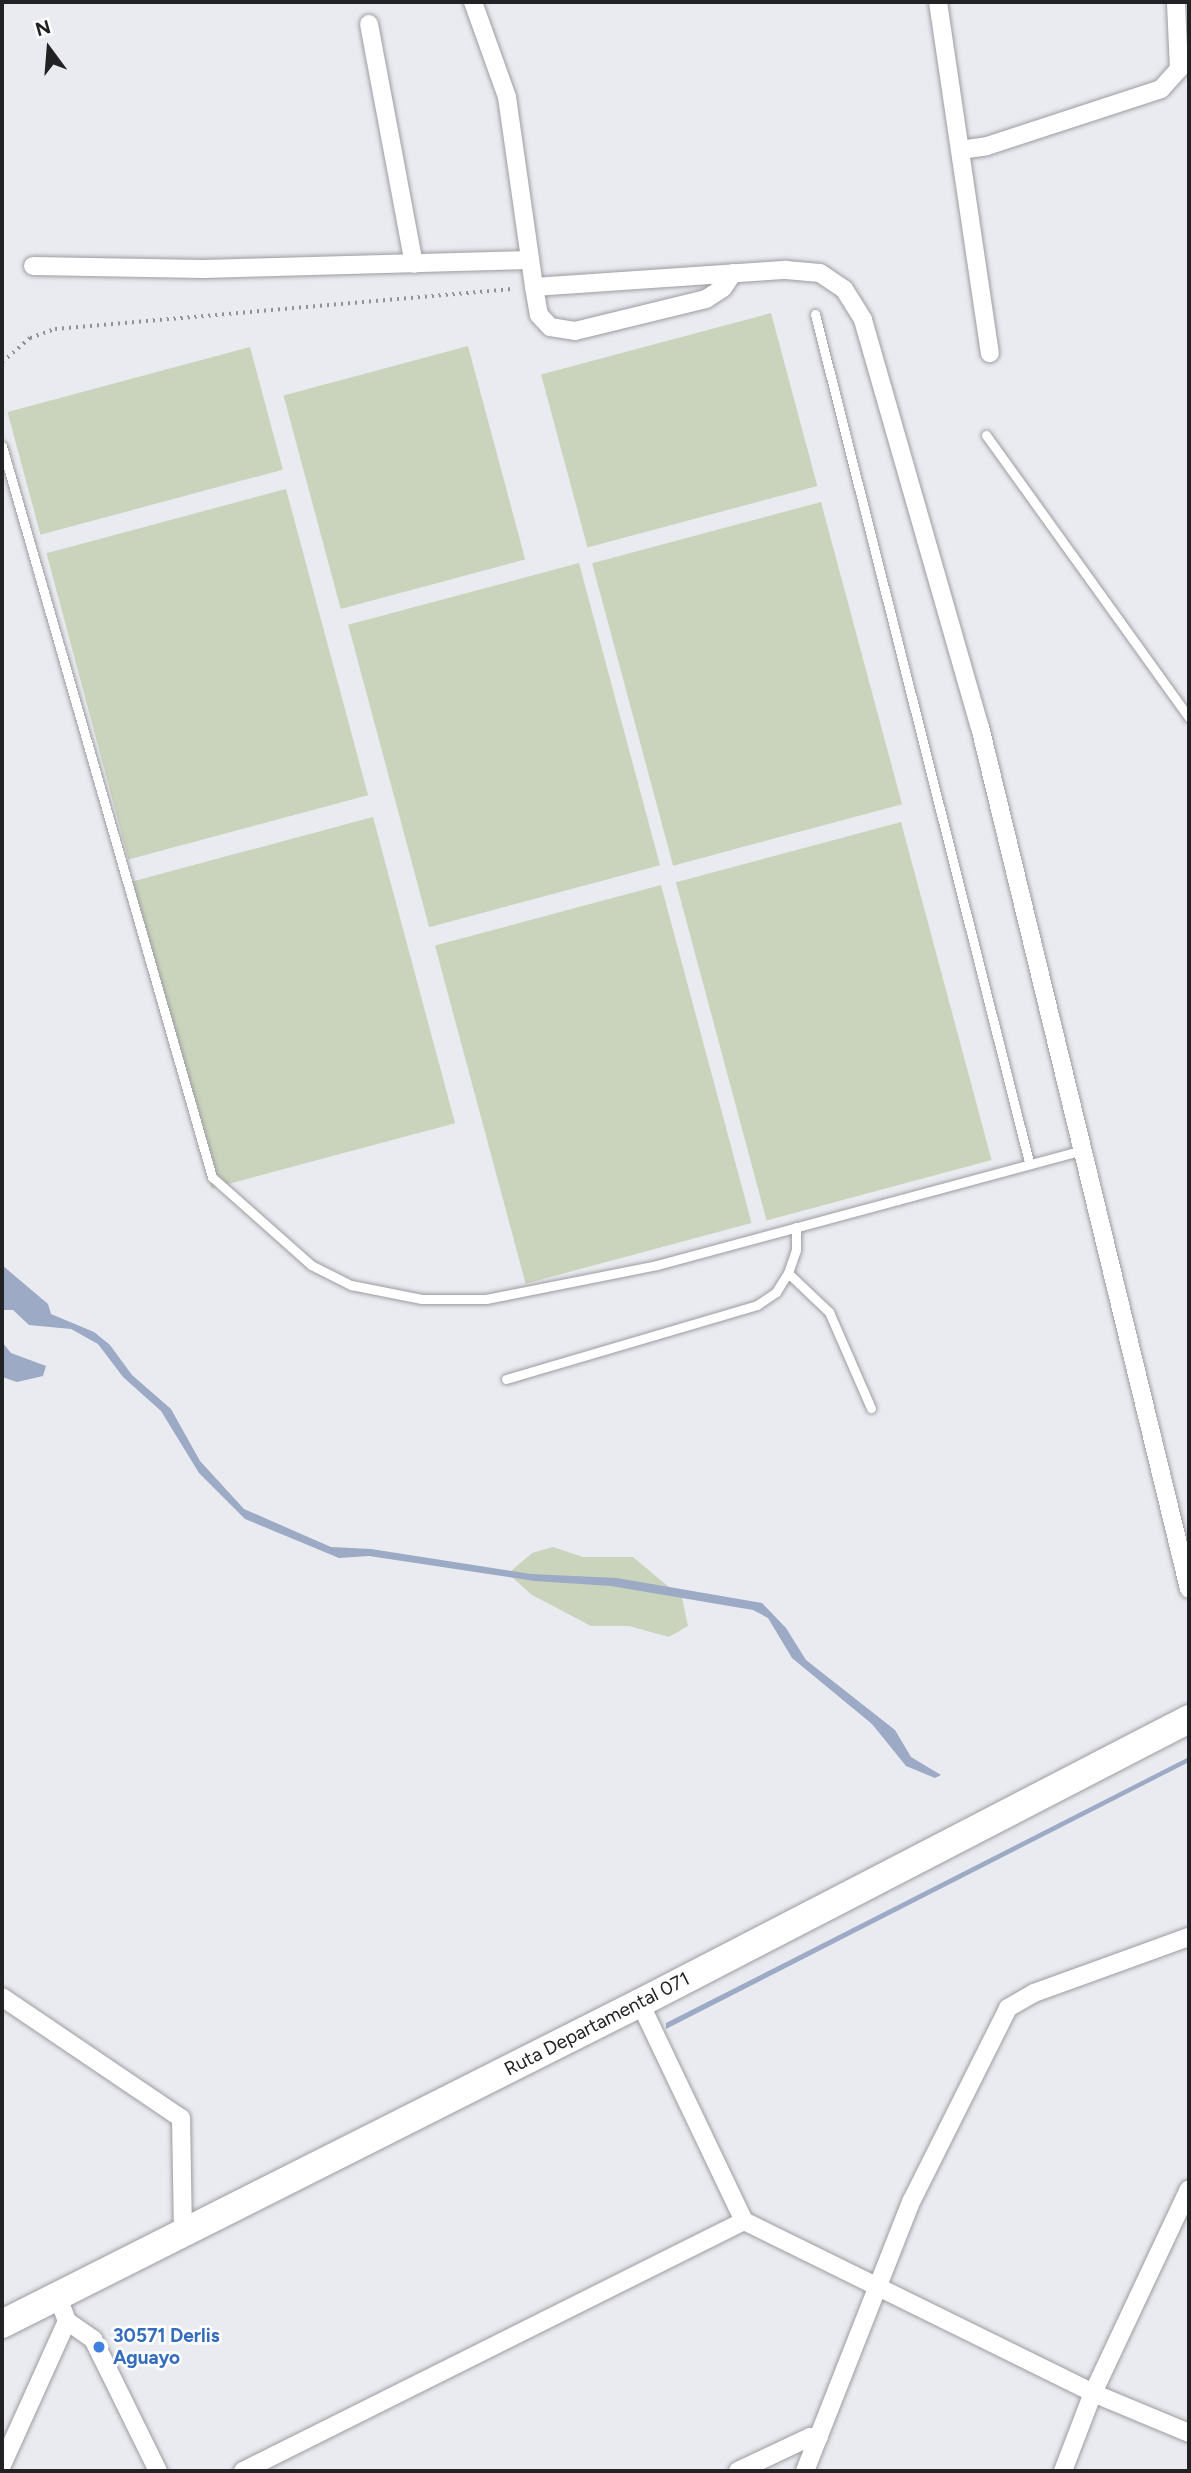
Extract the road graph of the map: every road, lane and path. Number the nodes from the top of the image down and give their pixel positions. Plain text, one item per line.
1 (473, 2) edge
2 (938, 2) edge
3 (1177, 2) edge
4 (369, 24) dead end
5 (960, 150) junction
6 (529, 260) junction
7 (414, 264) junction
8 (33, 266) dead end
9 (733, 274) junction
10 (534, 287) junction
11 (815, 314) dead end
12 (990, 353) dead end
13 (2, 362) edge
14 (986, 435) dead end
15 (2, 446) edge
16 (1189, 719) edge
17 (1082, 1150) junction
18 (1029, 1162) junction
19 (796, 1227) junction
20 (788, 1273) junction
21 (506, 1379) dead end
22 (871, 1408) dead end
23 (1189, 1589) edge
24 (1189, 1719) edge
25 (1189, 1937) edge
26 (2, 1997) edge
27 (640, 2003) junction
28 (1189, 2189) edge
29 (744, 2221) junction
30 (183, 2232) junction
31 (879, 2291) junction
32 (63, 2309) junction
33 (2, 2324) edge
34 (1093, 2393) junction
35 (1189, 2434) edge
36 (819, 2437) junction
37 (2, 2465) edge
38 (158, 2471) edge
39 (243, 2471) edge
40 (738, 2471) edge
41 (805, 2471) edge
42 (1063, 2471) edge

1 - 6 street
2 - 5 street
3 - 5 street
4 - 7 street
5 - 12 street
6 - 7 street
6 - 10 street
7 - 8 street
9 - 10 street
9 - 10 street
9 - 17 street
10 - 13 path
11 - 18 lane
14 - 16 lane
15 - 19 lane
17 - 18 lane
17 - 23 street
18 - 19 lane
19 - 20 lane
20 - 21 lane
20 - 22 lane
24 - 27 main road, Ruta Departamental 071
25 - 31 street
26 - 30 street
27 - 29 street
27 - 30 main road, Ruta Departamental 071
28 - 34 street
29 - 31 street
29 - 39 street
30 - 32 main road, Ruta Departamental 071
31 - 34 street
31 - 36 street
32 - 33 main road, Ruta Departamental 071
32 - 37 street
32 - 38 street
34 - 35 street
34 - 42 street
36 - 40 street
36 - 41 street

